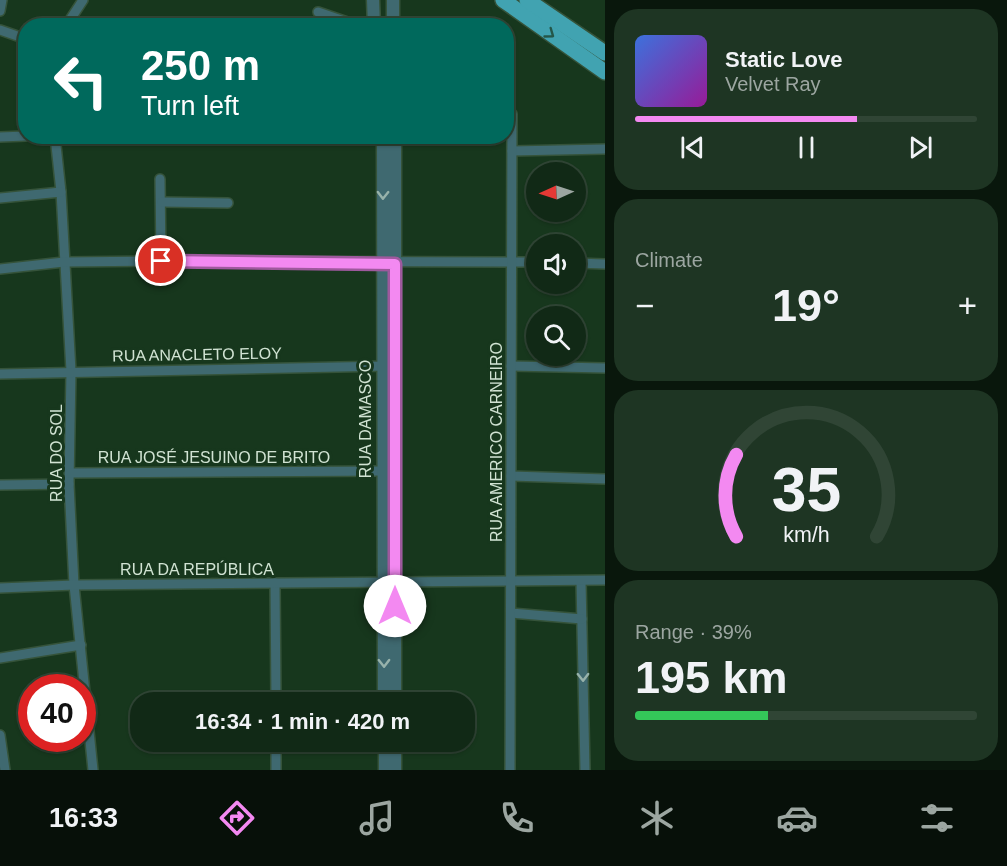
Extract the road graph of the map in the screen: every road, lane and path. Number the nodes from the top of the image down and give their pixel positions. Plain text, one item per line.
1 (2, 0) edge
2 (83, 0) edge
3 (373, 0) edge
4 (393, 0) edge
5 (503, 0) edge
6 (526, 0) edge
7 (0, 11) edge
8 (318, 12) dead end
9 (71, 18) edge
10 (336, 18) edge
11 (374, 18) edge
12 (393, 18) edge
13 (0, 30) edge
14 (18, 36) edge
15 (605, 53) edge
16 (605, 72) edge
17 (18, 136) edge
18 (0, 137) edge
19 (56, 144) edge
20 (382, 144) edge
21 (395, 144) edge
22 (512, 144) edge
23 (605, 149) edge
24 (512, 151) junction
25 (160, 178) dead end
26 (61, 192) junction
27 (0, 198) edge
28 (162, 202) junction
29 (228, 203) dead end
30 (161, 261) junction
31 (64, 262) junction
32 (512, 262) junction
33 (526, 262) edge
34 (382, 263) junction
35 (586, 263) edge
36 (395, 264) junction
37 (605, 264) edge
38 (0, 269) edge
39 (388, 366) junction
40 (511, 366) junction
41 (605, 368) edge
42 (71, 371) junction
43 (0, 374) edge
44 (388, 471) junction
45 (70, 473) junction
46 (511, 476) junction
47 (605, 479) edge
48 (69, 484) junction
49 (0, 485) edge
50 (511, 580) junction
51 (605, 580) edge
52 (581, 581) junction
53 (389, 583) junction
54 (275, 584) junction
55 (74, 585) junction
56 (0, 588) edge
57 (511, 613) junction
58 (582, 619) junction
59 (81, 645) junction
60 (0, 658) edge
61 (276, 692) edge
62 (384, 692) edge
63 (394, 692) edge
64 (0, 735) edge
65 (276, 752) edge
66 (385, 752) edge
67 (395, 752) edge
68 (5, 770) edge
69 (93, 770) edge
70 (276, 770) edge
71 (385, 770) edge
72 (395, 770) edge
73 (510, 770) edge
74 (585, 770) edge

1 - 7 street
2 - 9 street
3 - 11 street
4 - 12 street
5 -> 16 main road
6 - 15 main road
8 - 10 street
13 - 14 street
17 - 18 street
19 - 26 street, RUA DO SOL
20 -> 34 street, RUA DAMASCO
21 - 36 street, RUA DAMASCO
22 - 24 street, RUA AMERICO CARNEIRO
23 - 24 street
24 - 32 street, RUA AMERICO CARNEIRO
25 - 28 street
26 - 27 street
26 - 31 street, RUA DO SOL
28 - 29 street
28 - 30 street
30 - 31 street
30 - 34 street
31 - 38 street
31 - 42 street, RUA DO SOL
32 - 33 street
32 - 36 street
32 - 40 street, RUA AMERICO CARNEIRO
34 - 36 street
34 - 39 street, RUA DAMASCO
35 - 37 street
36 - 39 street, RUA DAMASCO
39 - 42 street, RUA ANACLETO ELOY
39 - 44 street, RUA DAMASCO
40 - 41 street
40 - 46 street, RUA AMERICO CARNEIRO
42 - 43 street, RUA ANACLETO ELOY
42 - 45 street, RUA DO SOL
44 - 45 street, RUA JOSÉ JESUINO DE BRITO
44 - 53 street, RUA DAMASCO
45 - 48 street, RUA DO SOL
46 - 47 street
46 - 50 street, RUA AMERICO CARNEIRO
48 - 49 street
48 - 55 street, RUA DO SOL
50 - 52 street, RUA DA REPÚBLICA
50 - 53 street, RUA DA REPÚBLICA
50 - 57 street, RUA AMERICO CARNEIRO
51 - 52 street, RUA DA REPÚBLICA
52 - 58 street
53 - 54 street, RUA DA REPÚBLICA
53 -> 62 street, RUA DAMASCO
53 - 63 street, RUA DAMASCO
54 - 55 street, RUA DA REPÚBLICA
54 - 61 street
55 - 56 street, RUA DA REPÚBLICA
55 - 59 street, RUA DO SOL
57 - 58 street
57 - 73 street, RUA AMERICO CARNEIRO
58 -> 74 street
59 - 60 street
59 - 69 street, RUA DO SOL
64 - 68 street
65 - 70 street
66 - 71 street
67 - 72 street

